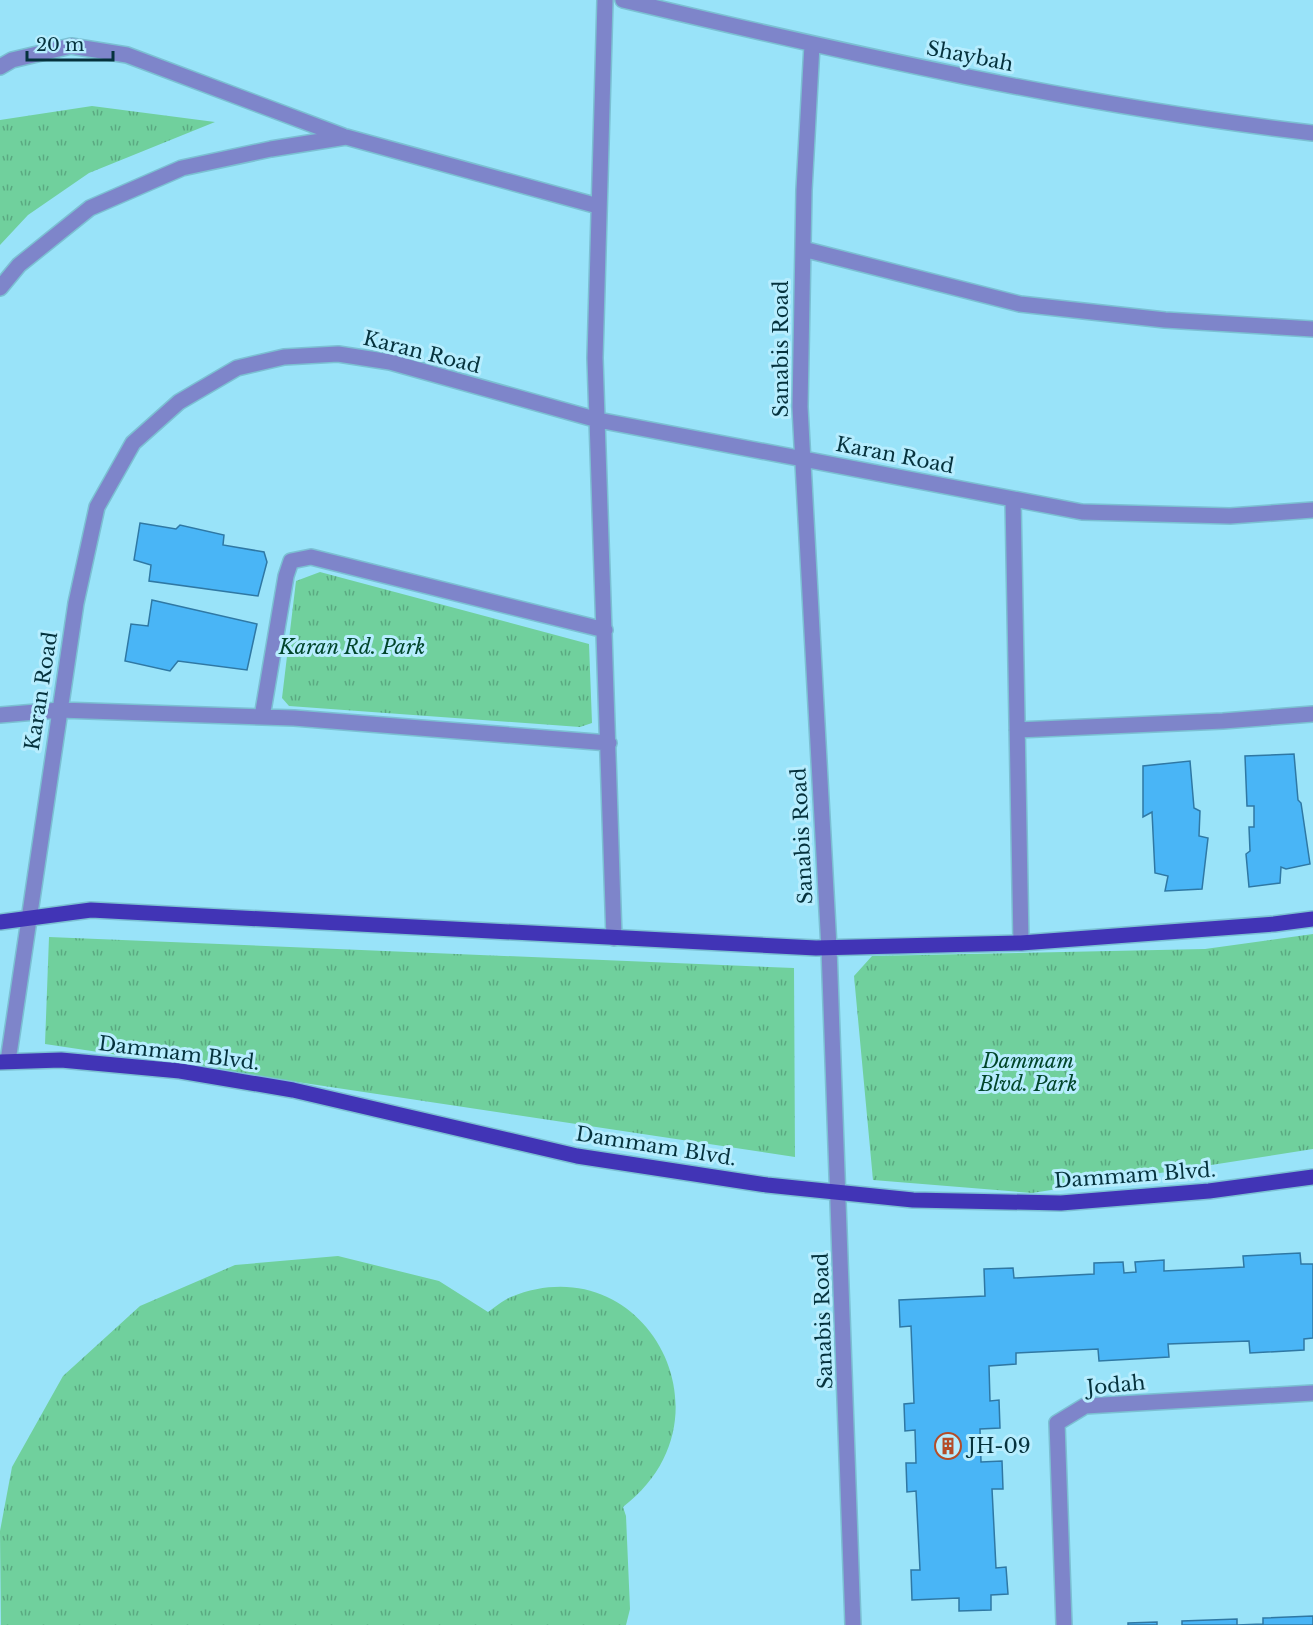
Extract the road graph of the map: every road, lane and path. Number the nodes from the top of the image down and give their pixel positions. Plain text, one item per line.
1 (605, 0) edge
2 (623, 0) edge
3 (812, 45) junction
4 (0, 67) edge
5 (1313, 133) edge
6 (346, 137) junction
7 (598, 206) junction
8 (803, 249) junction
9 (0, 288) edge
10 (1313, 329) edge
11 (597, 420) junction
12 (803, 459) junction
13 (1013, 499) junction
14 (1313, 510) edge
15 (605, 630) junction
16 (60, 710) junction
17 (1313, 714) edge
18 (0, 715) edge
19 (262, 717) junction
20 (1017, 730) junction
21 (609, 743) junction
22 (28, 919) junction
23 (1313, 919) edge
24 (0, 922) edge
25 (614, 938) junction
26 (1021, 943) junction
27 (829, 948) junction
28 (4, 1061) edge
29 (1313, 1177) edge
30 (839, 1192) junction
31 (1313, 1393) edge
32 (853, 1625) edge
33 (1064, 1625) edge

1 - 7 street
2 - 3 street, Shaybah
3 - 5 street, Shaybah
3 - 8 street, Sanabis Road
4 - 6 street
6 - 7 street
6 - 9 street
7 - 11 street
8 - 10 street
8 - 12 street, Sanabis Road
11 - 12 street, Karan Road
11 - 15 street
11 - 16 street, Karan Road
12 - 13 street, Karan Road
12 - 27 street, Sanabis Road
13 - 14 street, Karan Road
13 - 20 street
15 - 19 street
15 - 21 street
16 - 18 street
16 - 19 street
16 - 22 street, Karan Road
17 - 20 street
19 - 21 street
20 - 26 street
21 - 25 street
22 - 24 main road
22 - 25 main road
22 - 28 street, Karan Road
23 - 26 main road
25 - 27 main road
26 - 27 main road
27 - 30 street, Sanabis Road
28 - 30 main road, Dammam Blvd.
29 - 30 main road, Dammam Blvd.
30 - 32 street, Sanabis Road
31 - 33 street, Jodah

